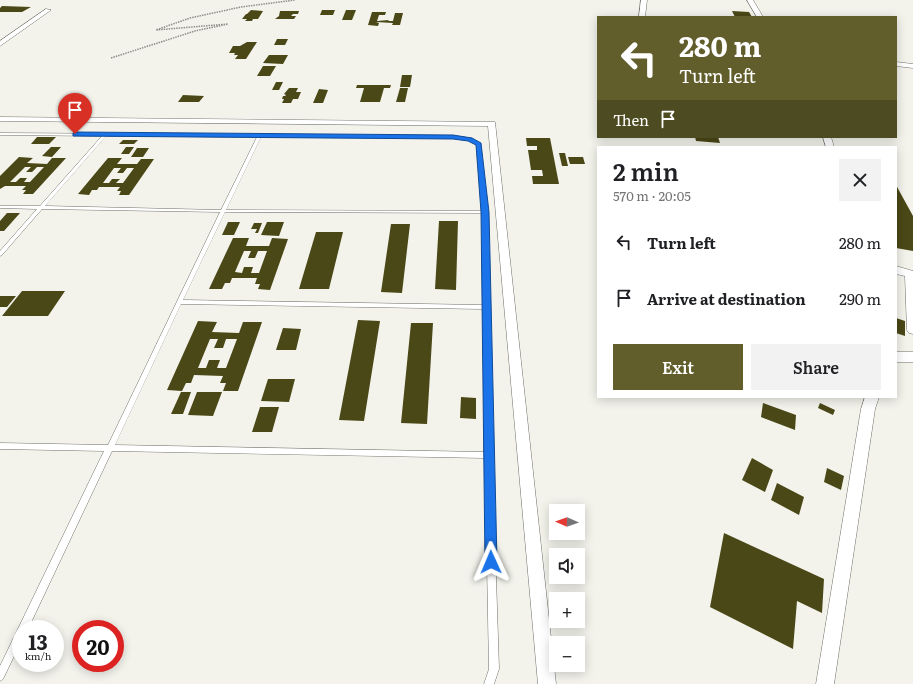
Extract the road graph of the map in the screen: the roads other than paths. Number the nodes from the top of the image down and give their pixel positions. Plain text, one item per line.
1 (644, 0) edge
2 (750, 0) edge
3 (48, 10) dead end
4 (642, 16) edge
5 (759, 16) edge
6 (9, 38) junction
7 (0, 40) edge
8 (0, 44) edge
9 (897, 64) edge
10 (913, 66) edge
11 (0, 119) edge
12 (0, 134) edge
13 (104, 134) junction
14 (259, 136) junction
15 (0, 207) edge
16 (41, 207) junction
17 (224, 211) junction
18 (485, 212) junction
19 (0, 254) edge
20 (897, 270) edge
21 (180, 302) junction
22 (486, 307) junction
23 (913, 330) edge
24 (913, 357) edge
25 (897, 358) edge
26 (872, 398) edge
27 (0, 446) edge
28 (110, 448) junction
29 (488, 455) junction
30 (27, 620) edge
31 (12, 651) edge
32 (0, 676) edge
33 (488, 684) edge
34 (547, 684) edge
35 (825, 684) edge

1 - 4 street
2 - 5 street
3 - 6 street
6 - 7 street
6 - 8 street
9 - 10 street
11 - 34 street
12 - 13 lane
13 - 14 lane
13 - 16 lane
14 - 17 lane
14 - 18 lane
15 - 16 lane
16 - 17 lane
16 - 19 lane
17 - 18 lane
17 - 21 lane
18 - 22 lane
20 - 23 street
21 - 22 lane
21 - 28 lane
22 - 29 lane
24 - 25 street
26 - 35 street
27 - 28 lane
28 - 29 lane
28 - 30 lane
29 - 33 lane
31 - 32 lane

